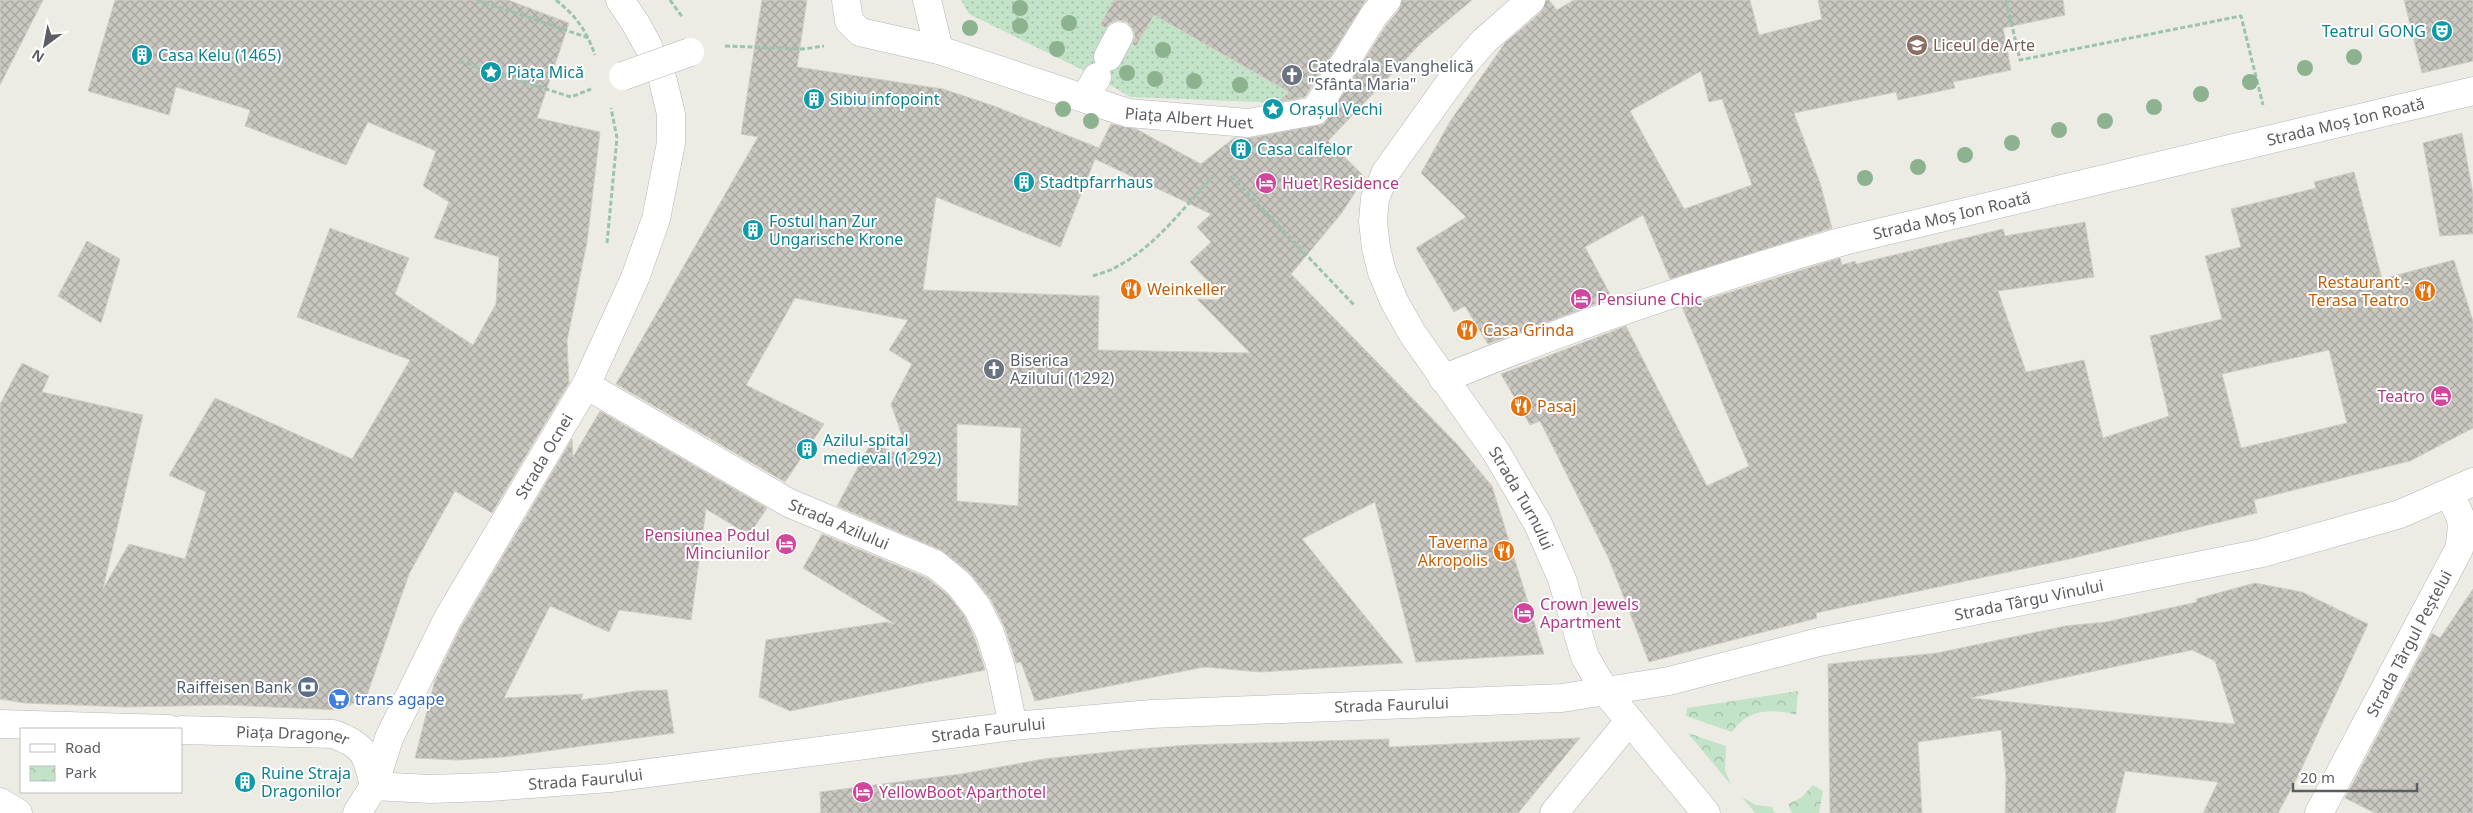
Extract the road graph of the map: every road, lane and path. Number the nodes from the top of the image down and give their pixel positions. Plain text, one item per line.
1 (477, 0) edge
2 (556, 0) edge
3 (620, 0) edge
4 (846, 0) edge
5 (927, 0) edge
6 (1387, 0) edge
7 (1531, 0) edge
8 (2006, 0) edge
9 (860, 32) junction
10 (589, 38) junction
11 (648, 46) dead end
12 (939, 50) junction
13 (690, 52) joint
14 (458, 61) dead end
15 (614, 80) junction
16 (663, 81) dead end
17 (2473, 91) edge
18 (2269, 140) junction
19 (1213, 176) dead end
20 (1231, 176) dead end
21 (1092, 276) dead end
22 (1360, 310) dead end
23 (1443, 379) junction
24 (586, 385) junction
25 (2473, 482) edge
26 (2448, 494) junction
27 (1605, 691) junction
28 (1630, 721) junction
29 (0, 724) edge
30 (1013, 726) junction
31 (135, 728) edge
32 (182, 730) edge
33 (374, 786) junction
34 (0, 802) edge
35 (2328, 810) edge
36 (18, 813) edge
37 (357, 813) edge
38 (1554, 813) edge
39 (1706, 813) edge

1 - 10 path
2 - 10 path
3 - 11 street
4 - 9 street
5 - 12 street
6 - 12 street, Piața Albert Huet
7 - 23 street, Strada Turnului
8 - 18 path
9 - 12 street, Piața Albert Huet
9 - 13 path
10 - 15 path
13 - 15 street, bridge
14 - 15 path
16 - 24 street, Strada Ocnei
17 - 18 street, Strada Moș Ion Roată
18 - 23 street, Strada Moș Ion Roată
19 - 21 path
20 - 22 path
23 - 27 street, Strada Turnului
24 - 30 street, Strada Azilului
24 - 33 street, Strada Ocnei
25 - 26 street
26 - 27 street, Strada Târgu Vinului
26 - 35 street, Strada Târgul Peștelui
27 - 28 street, Strada Turnului
27 - 30 street, Strada Faurului
28 - 38 street
28 - 39 street, Strada Turnului
29 - 31 street
30 - 33 street, Strada Faurului
32 - 33 street, Piața Dragoner
33 - 37 street, Strada Ocnei
34 - 36 street

